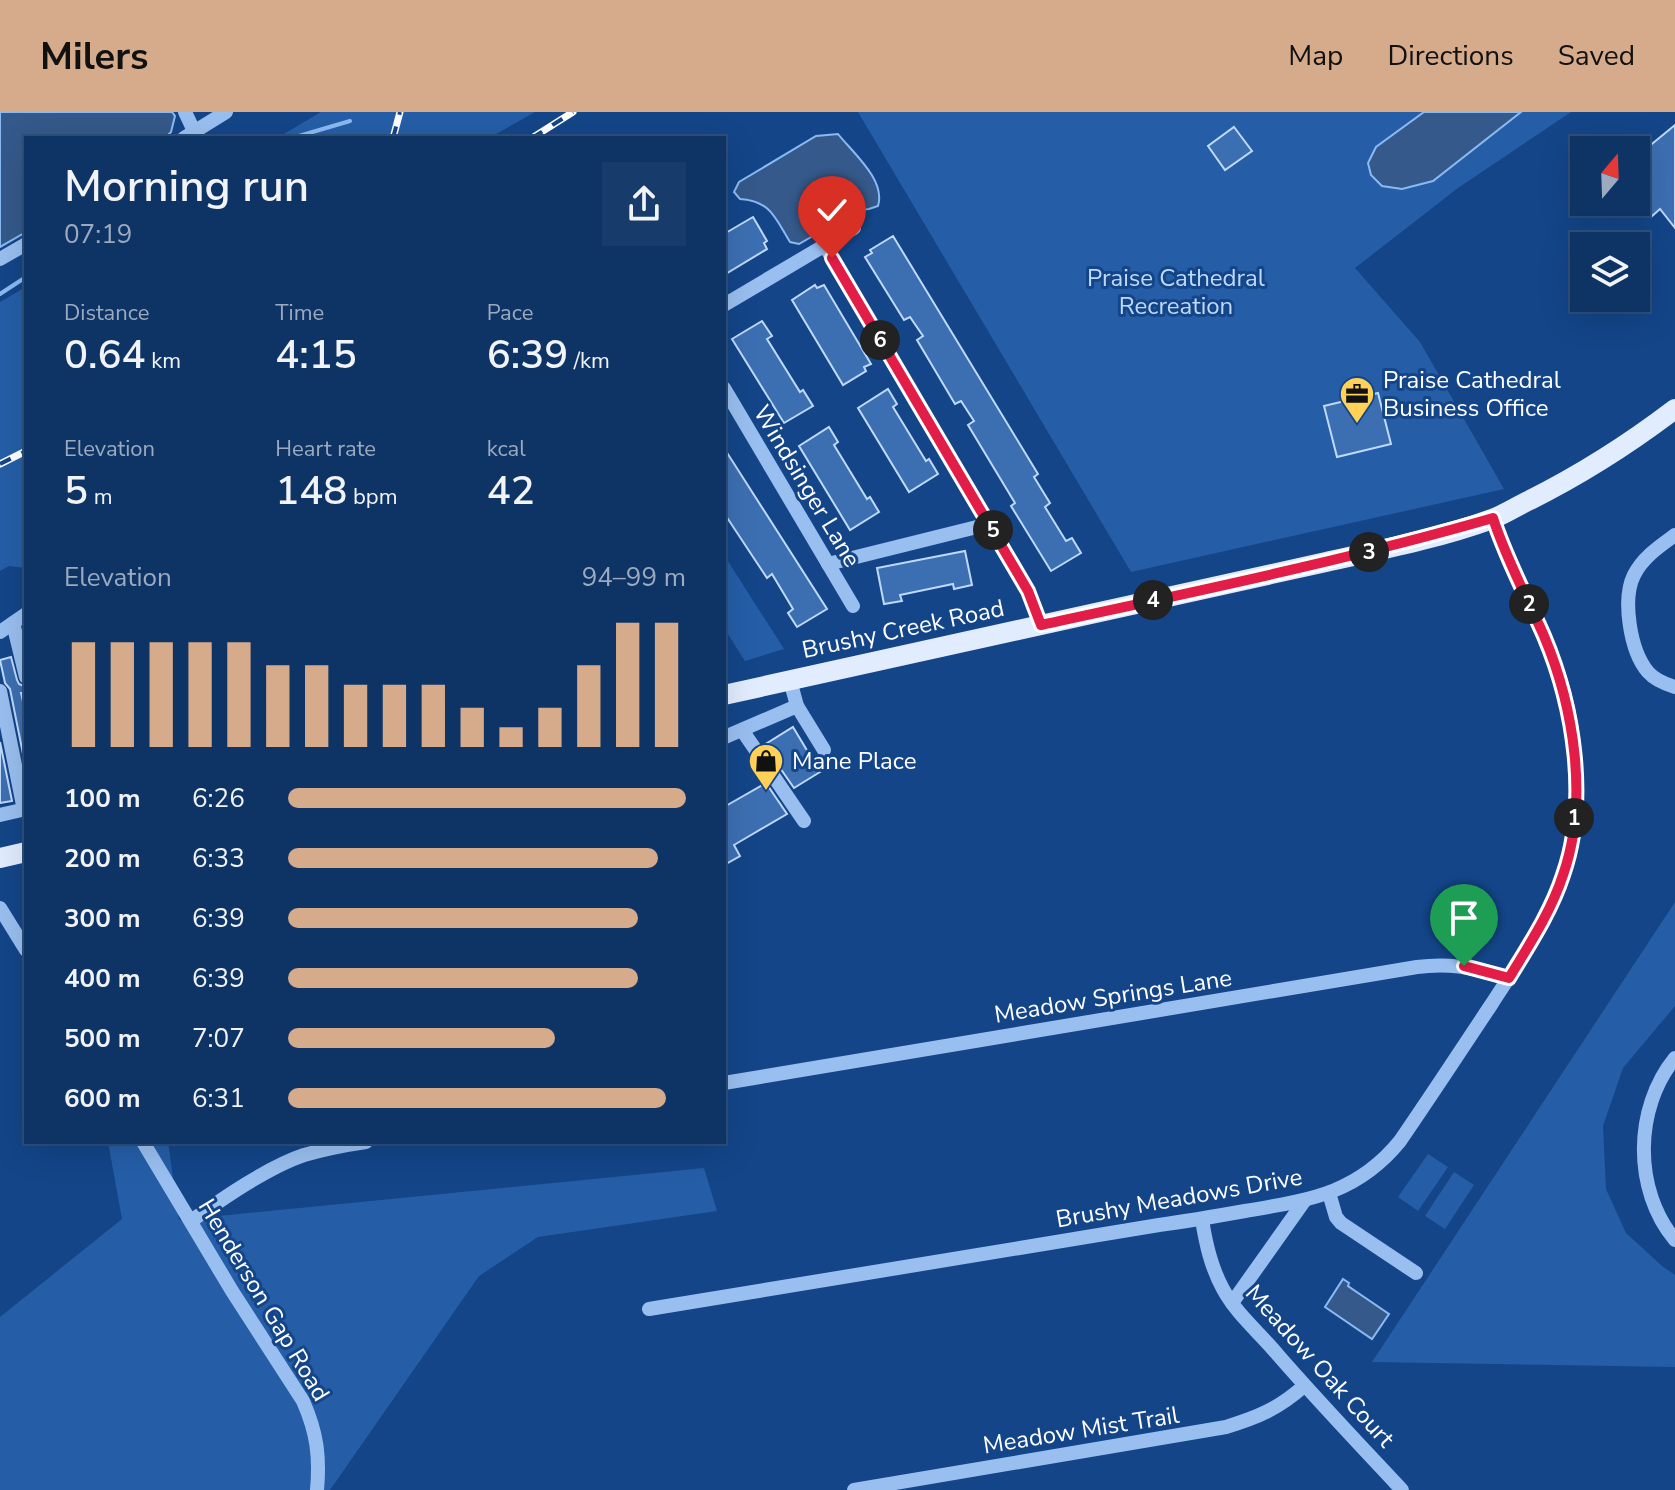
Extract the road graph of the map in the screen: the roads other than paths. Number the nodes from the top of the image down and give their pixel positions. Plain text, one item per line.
1 (185, 112) edge
2 (226, 112) edge
3 (189, 134) edge
4 (854, 228) dead end
5 (24, 245) edge
6 (825, 246) junction
7 (0, 259) edge
8 (726, 304) edge
9 (726, 391) edge
10 (1675, 409) edge
11 (1493, 518) junction
12 (989, 524) junction
13 (1675, 535) edge
14 (828, 564) junction
15 (853, 606) dead end
16 (20, 618) edge
17 (1041, 625) junction
18 (0, 632) edge
19 (24, 657) edge
20 (790, 680) junction
21 (1675, 687) edge
22 (0, 691) edge
23 (726, 695) edge
24 (797, 706) junction
25 (742, 730) junction
26 (726, 737) edge
27 (824, 750) dead end
28 (24, 805) edge
29 (24, 810) edge
30 (0, 815) edge
31 (804, 821) dead end
32 (24, 852) edge
33 (0, 858) edge
34 (0, 908) edge
35 (24, 947) edge
36 (1509, 978) junction
37 (1675, 1058) edge
38 (726, 1083) edge
39 (144, 1144) edge
40 (353, 1144) edge
41 (1329, 1193) junction
42 (1305, 1200) junction
43 (1202, 1220) junction
44 (191, 1221) junction
45 (1675, 1240) edge
46 (1416, 1273) dead end
47 (1232, 1303) junction
48 (649, 1309) dead end
49 (1304, 1386) junction
50 (317, 1490) edge
51 (854, 1490) edge
52 (1402, 1490) edge

1 - 3 street
2 - 3 street
4 - 6 street
5 - 7 street
6 - 8 street
6 - 12 street
9 - 14 street, Windsinger Lane
10 - 11 main road, Brushy Creek Road
11 - 17 main road, Brushy Creek Road
11 - 36 street, Brushy Meadows Drive
12 - 14 street
12 - 17 street
13 - 21 street
14 - 15 street, Windsinger Lane
16 - 18 street
16 - 19 street
17 - 20 main road, Brushy Creek Road
20 - 23 main road, Brushy Creek Road
20 - 24 street
22 - 28 street
24 - 25 street
24 - 27 street
25 - 26 street
25 - 31 street
29 - 30 street
32 - 33 main road
34 - 35 street
36 - 38 street, Meadow Springs Lane
36 - 41 street, Brushy Meadows Drive
37 - 45 street
39 - 44 street, Henderson Gap Road
40 - 44 street
41 - 42 street, Brushy Meadows Drive
41 - 46 street
42 - 43 street, Brushy Meadows Drive
42 - 47 street
43 - 47 street, Meadow Oak Court
43 - 48 street, Brushy Meadows Drive
44 - 50 street, Henderson Gap Road
47 - 49 street, Meadow Oak Court
49 - 51 street, Meadow Mist Trail
49 - 52 street, Meadow Oak Court

